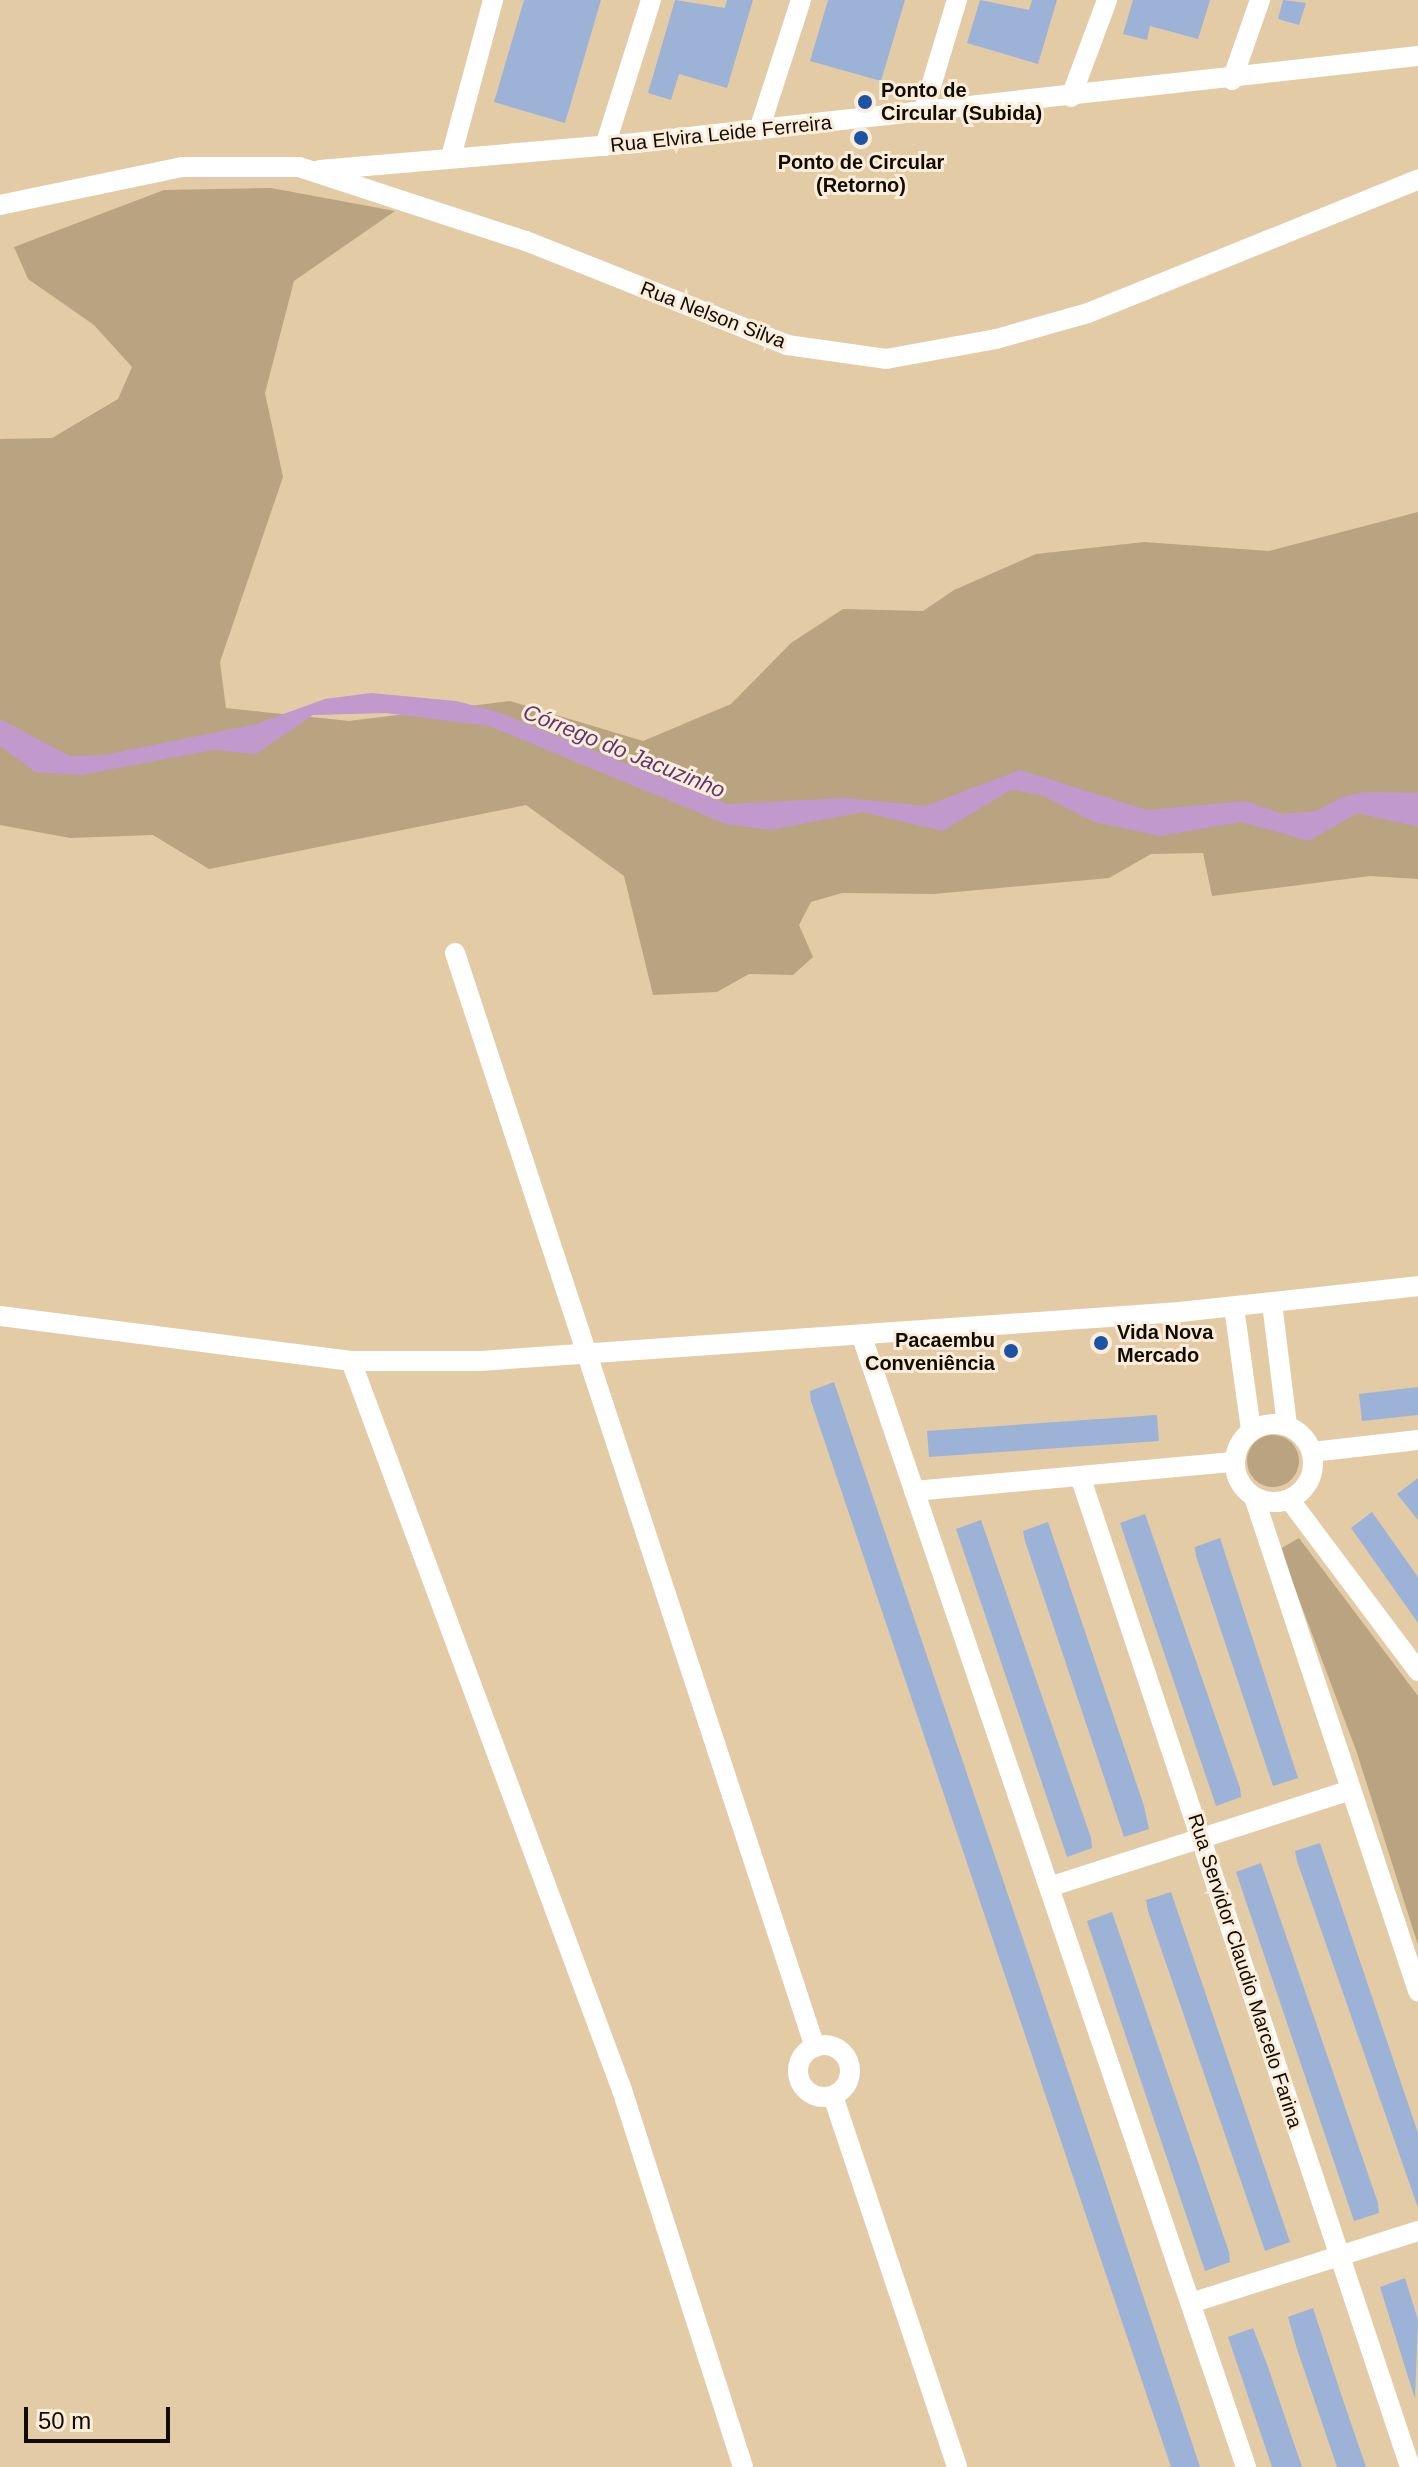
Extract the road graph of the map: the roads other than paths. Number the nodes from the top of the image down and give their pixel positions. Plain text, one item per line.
1 (493, 0) edge
2 (651, 0) edge
3 (801, 0) edge
4 (957, 0) edge
5 (1107, 0) edge
6 (1260, 0) edge
7 (1418, 56) edge
8 (1232, 80) junction
9 (1071, 97) junction
10 (923, 113) junction
11 (759, 130) junction
12 (605, 146) junction
13 (451, 157) junction
14 (309, 171) junction
15 (1418, 180) edge
16 (0, 205) edge
17 (455, 953) dead end
18 (1418, 1286) edge
19 (1272, 1303) junction
20 (1234, 1307) junction
21 (0, 1316) edge
22 (862, 1337) junction
23 (589, 1357) junction
24 (351, 1361) junction
25 (1287, 1426) junction
26 (1251, 1430) junction
27 (1418, 1440) edge
28 (1312, 1452) junction
29 (1234, 1462) junction
30 (1080, 1476) junction
31 (914, 1491) junction
32 (1254, 1497) junction
33 (1289, 1499) junction
34 (1418, 1671) edge
35 (1351, 1790) junction
36 (1200, 1839) junction
37 (1049, 1887) junction
38 (1418, 1991) edge
39 (815, 2047) junction
40 (833, 2096) junction
41 (1418, 2231) edge
42 (1340, 2256) junction
43 (1191, 2303) junction
44 (743, 2467) edge
45 (957, 2467) edge
46 (1246, 2467) edge
47 (1410, 2467) edge

1 - 13 street
2 - 12 street
3 - 11 street
4 - 10 street
5 - 9 street
6 - 8 street
7 - 8 street, Rua Elvira Leide Ferreira
8 - 9 street, Rua Elvira Leide Ferreira
9 - 10 street, Rua Elvira Leide Ferreira
10 - 11 street, Rua Elvira Leide Ferreira
11 - 12 street, Rua Elvira Leide Ferreira
12 - 13 street, Rua Elvira Leide Ferreira
13 - 14 street, Rua Elvira Leide Ferreira
14 - 15 street, Rua Nelson Silva
14 - 16 street, Rua Nelson Silva
17 - 23 street
18 - 19 street
19 - 20 street
19 - 25 street
20 - 22 street
20 - 26 street
21 - 24 street
22 - 23 street
22 - 31 street
23 - 24 street
23 - 39 street
24 - 44 street
25 - 26 street
25 - 28 street
26 - 29 street
27 - 28 street
28 - 33 street
29 - 30 street
29 - 32 street
30 - 31 street
30 - 36 street, Rua Servidor Claudio Marcelo Farina
31 - 37 street
32 - 33 street
32 - 35 street
33 - 34 street
35 - 36 street
35 - 38 street
36 - 37 street
36 - 42 street, Rua Servidor Claudio Marcelo Farina
37 - 43 street
39 - 40 street
39 - 40 street
40 - 45 street
41 - 42 street
42 - 43 street
42 - 47 street, Rua Servidor Claudio Marcelo Farina
43 - 46 street

